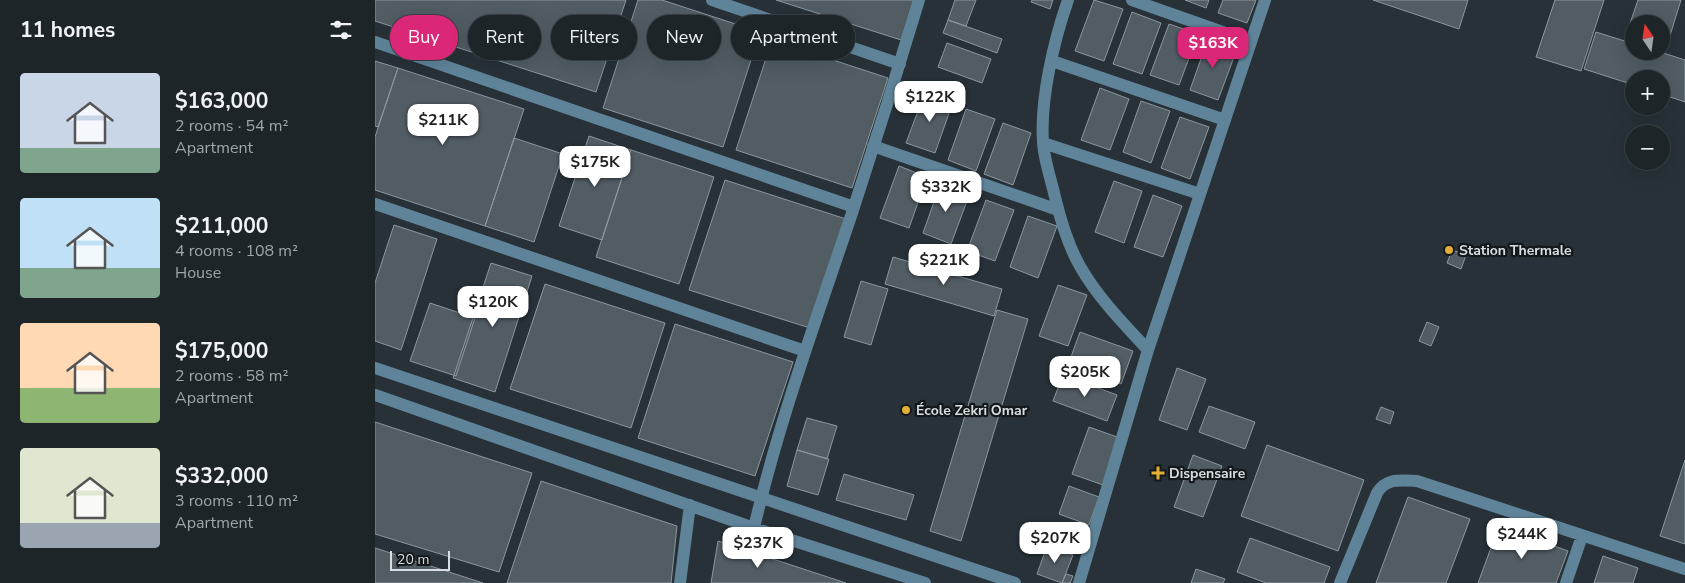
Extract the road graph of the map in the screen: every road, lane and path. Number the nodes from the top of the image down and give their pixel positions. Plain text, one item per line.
1 (712, 0) edge
2 (919, 0) edge
3 (1068, 0) edge
4 (1131, 0) edge
5 (1265, 0) edge
6 (375, 42) edge
7 (1251, 42) junction
8 (1052, 61) junction
9 (900, 64) junction
10 (1225, 120) junction
11 (1043, 143) junction
12 (873, 146) junction
13 (1200, 194) junction
14 (375, 204) edge
15 (854, 207) junction
16 (1058, 210) junction
17 (1148, 350) junction
18 (805, 351) junction
19 (375, 368) edge
20 (375, 395) edge
21 (761, 498) junction
22 (690, 505) junction
23 (754, 528) junction
24 (1583, 536) junction
25 (1685, 569) edge
26 (680, 583) edge
27 (925, 583) edge
28 (1015, 583) edge
29 (1079, 583) edge
30 (1340, 583) edge
31 (1566, 583) edge

1 - 9 street
2 - 9 street
3 - 8 street
4 - 7 street
5 - 7 street
6 - 15 street
7 - 10 street
8 - 10 street
8 - 11 street
9 - 12 street
10 - 13 street
11 - 13 street
11 - 16 street
12 - 15 street
12 - 16 street
13 - 17 street
14 - 18 street
15 - 18 street
16 - 17 street
17 - 29 street
18 - 21 street
19 - 21 street
20 - 22 street
21 - 23 street
21 - 28 street
22 - 23 street
22 - 26 street
23 - 27 street
24 - 25 street
24 - 30 street
24 - 31 street

